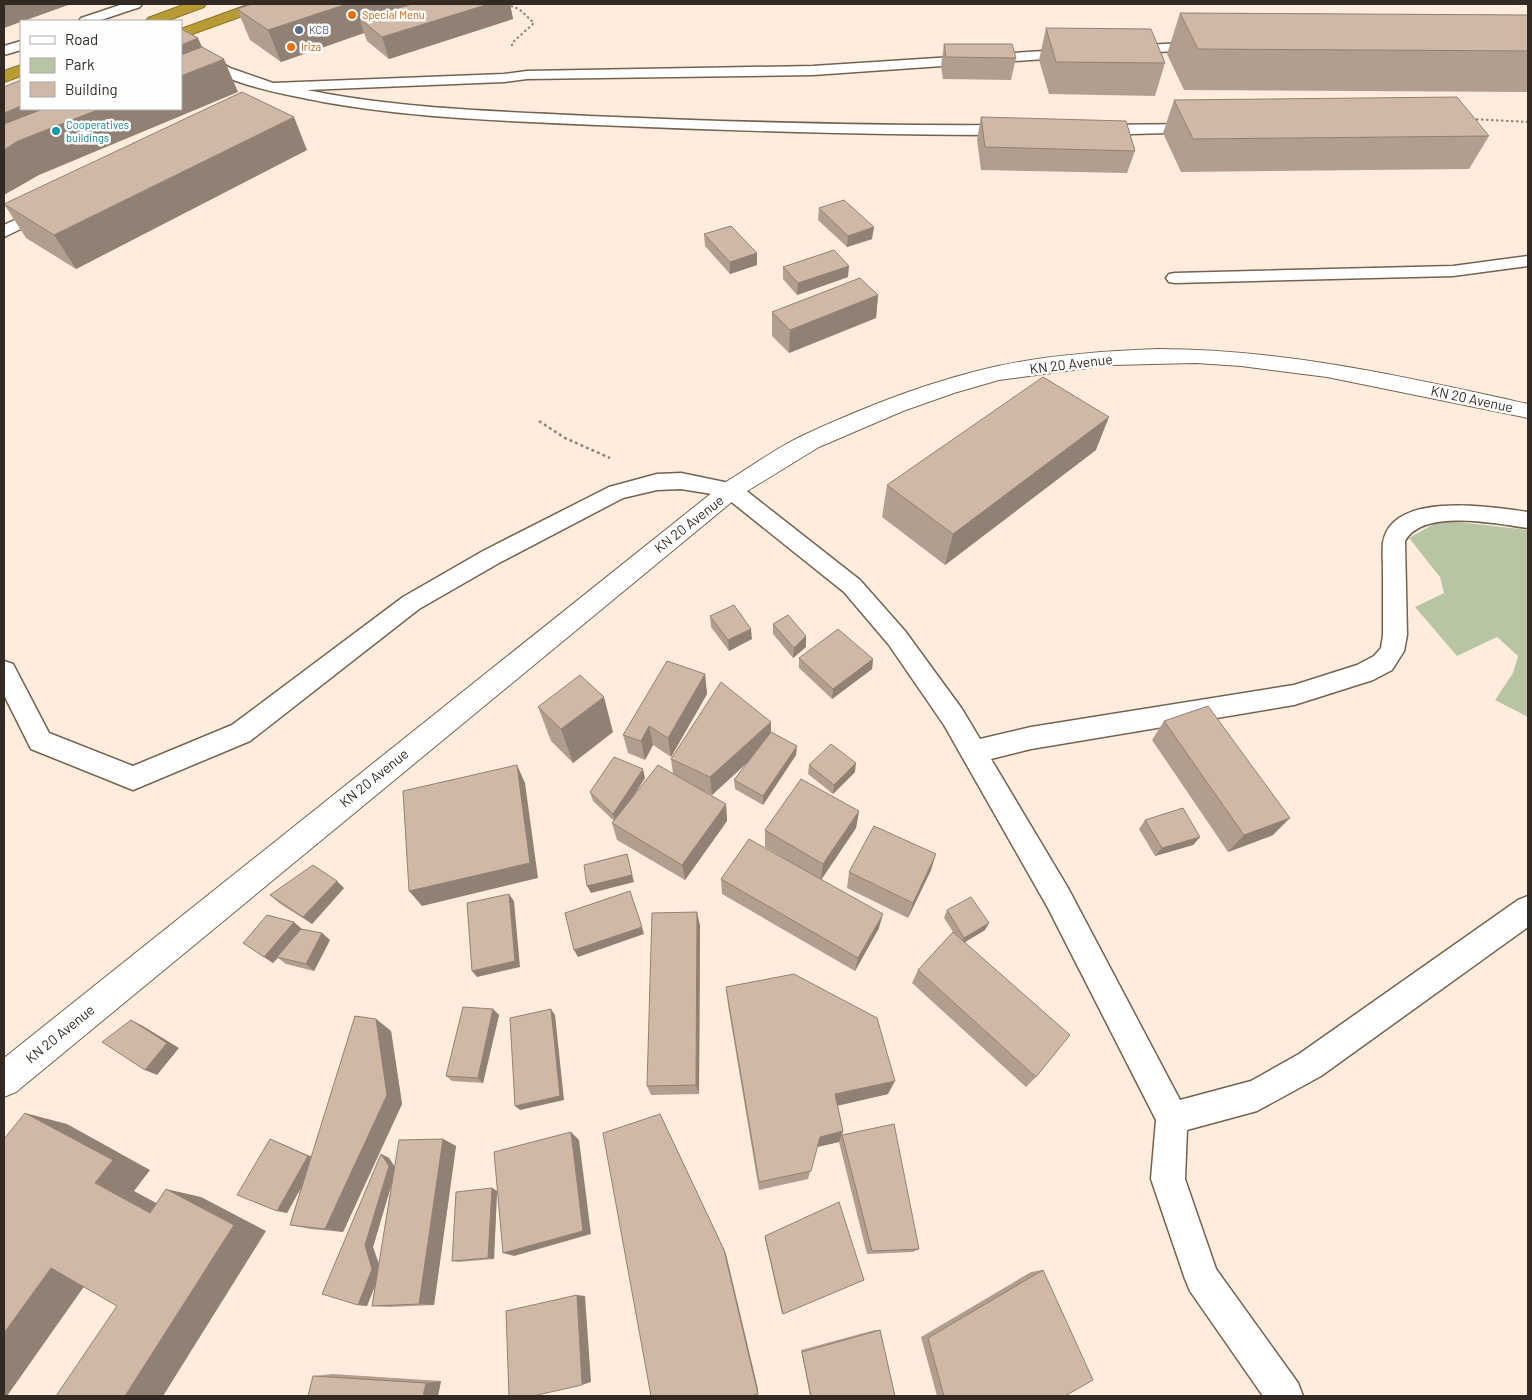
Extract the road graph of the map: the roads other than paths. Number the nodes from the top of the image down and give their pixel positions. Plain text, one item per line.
1 (135, 4) edge
2 (199, 4) edge
3 (263, 4) edge
4 (89, 20) edge
5 (156, 20) edge
6 (182, 34) edge
7 (20, 44) edge
8 (182, 44) edge
9 (1219, 45) edge
10 (1115, 50) edge
11 (4, 51) edge
12 (1086, 52) edge
13 (20, 70) edge
14 (4, 77) edge
15 (270, 87) junction
16 (293, 91) junction
17 (267, 104) edge
18 (1217, 128) edge
19 (1024, 130) edge
20 (1082, 130) edge
21 (65, 201) edge
22 (4, 232) edge
23 (1528, 261) edge
24 (1176, 278) dead end
25 (1528, 411) edge
26 (731, 490) junction
27 (1528, 520) edge
28 (4, 671) edge
29 (974, 752) junction
30 (1528, 910) edge
31 (4, 1080) edge
32 (1172, 1118) junction
33 (1285, 1396) edge

1 - 4 lane
2 - 5 highway
3 - 6 highway
7 - 11 lane
8 - 15 lane
9 - 10 lane
12 - 15 lane
13 - 14 highway
15 - 16 lane
16 - 17 lane
16 - 19 lane
18 - 20 lane
21 - 22 lane
23 - 24 lane
25 - 26 main road, KN 20 Avenue
26 - 28 lane
26 - 29 lane
26 - 31 main road, KN 20 Avenue
27 - 29 lane
29 - 32 lane
30 - 32 lane
32 - 33 lane

